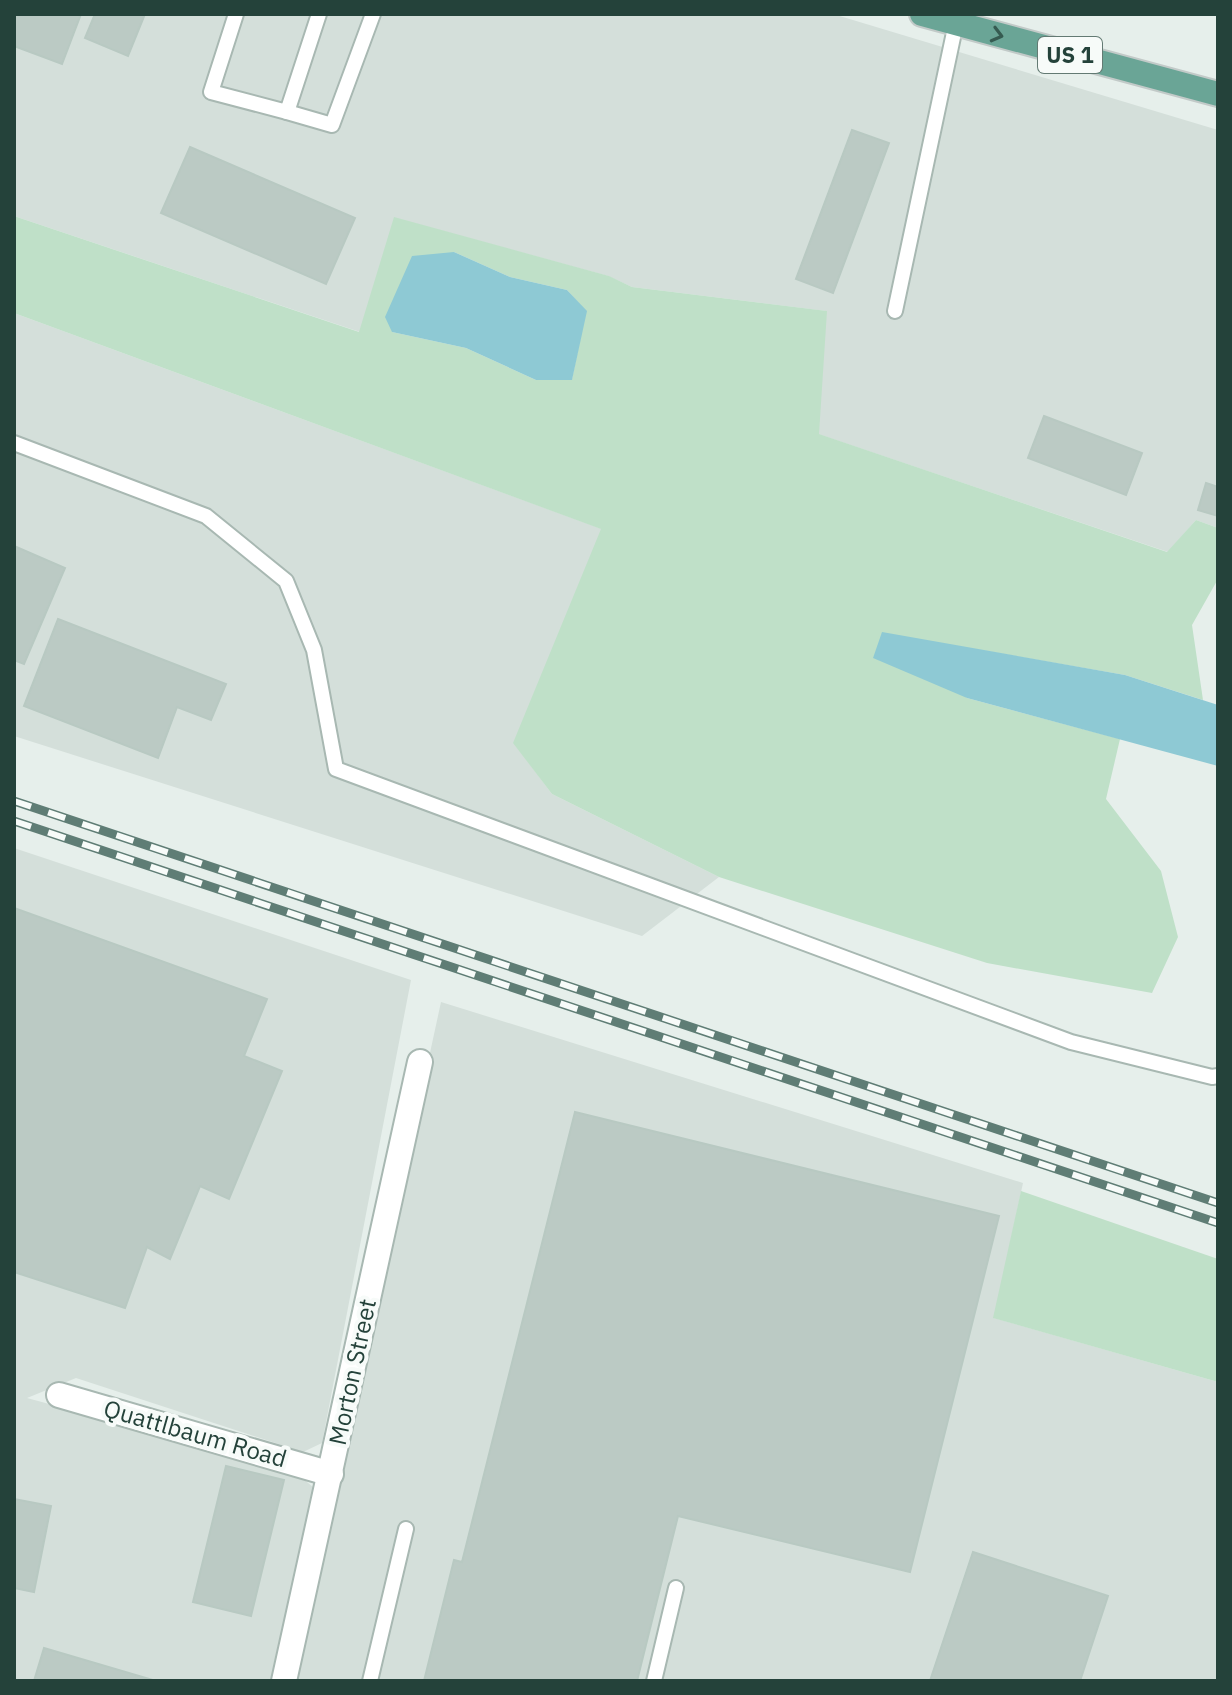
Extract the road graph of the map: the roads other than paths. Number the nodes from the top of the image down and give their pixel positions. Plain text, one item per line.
1 (236, 14) edge
2 (319, 14) edge
3 (373, 14) edge
4 (922, 14) edge
5 (956, 23) junction
6 (1218, 94) edge
7 (287, 112) junction
8 (895, 311) dead end
9 (14, 443) edge
10 (420, 1062) dead end
11 (1218, 1076) edge
12 (59, 1395) dead end
13 (331, 1474) junction
14 (406, 1529) dead end
15 (676, 1588) dead end
16 (284, 1681) edge
17 (370, 1681) edge
18 (654, 1681) edge

1 - 7 lane
2 - 7 lane
3 - 7 lane
4 - 5 main road, US 1
5 -> 6 main road, US 1
5 - 8 lane
9 - 11 lane
10 - 13 street, Morton Street
12 - 13 street, Quattlbaum Road
13 - 16 street, Morton Street
14 - 17 lane
15 - 18 lane

